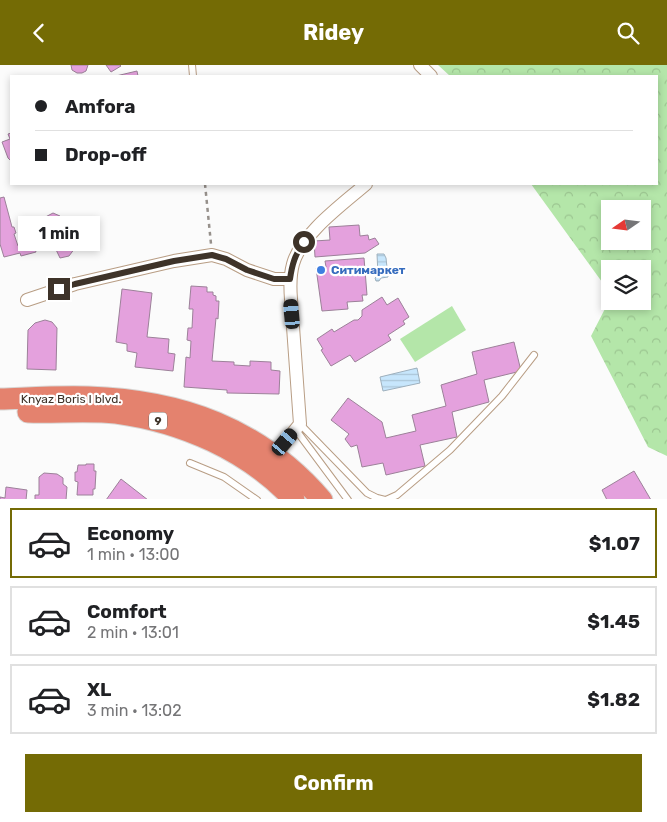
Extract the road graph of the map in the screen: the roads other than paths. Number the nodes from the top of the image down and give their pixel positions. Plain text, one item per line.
1 (420, 65) edge
2 (430, 75) edge
3 (365, 185) edge
4 (290, 279) junction
5 (27, 300) dead end
6 (534, 355) dead end
7 (0, 399) edge
8 (0, 412) edge
9 (298, 427) junction
10 (275, 455) junction
11 (190, 463) dead end
12 (257, 499) edge
13 (294, 499) edge
14 (322, 499) edge
15 (348, 499) edge
16 (386, 499) edge

1 - 2 street
3 - 4 street
4 - 5 street
4 - 9 street
6 - 16 lane
7 - 10 highway, Knyaz Boris I blvd. / 9
8 - 13 highway, Knyaz Boris I blvd. / 9
9 - 10 street
9 - 15 lane
9 - 16 lane
10 - 14 highway, Knyaz Boris I blvd. / 9
11 - 12 lane

